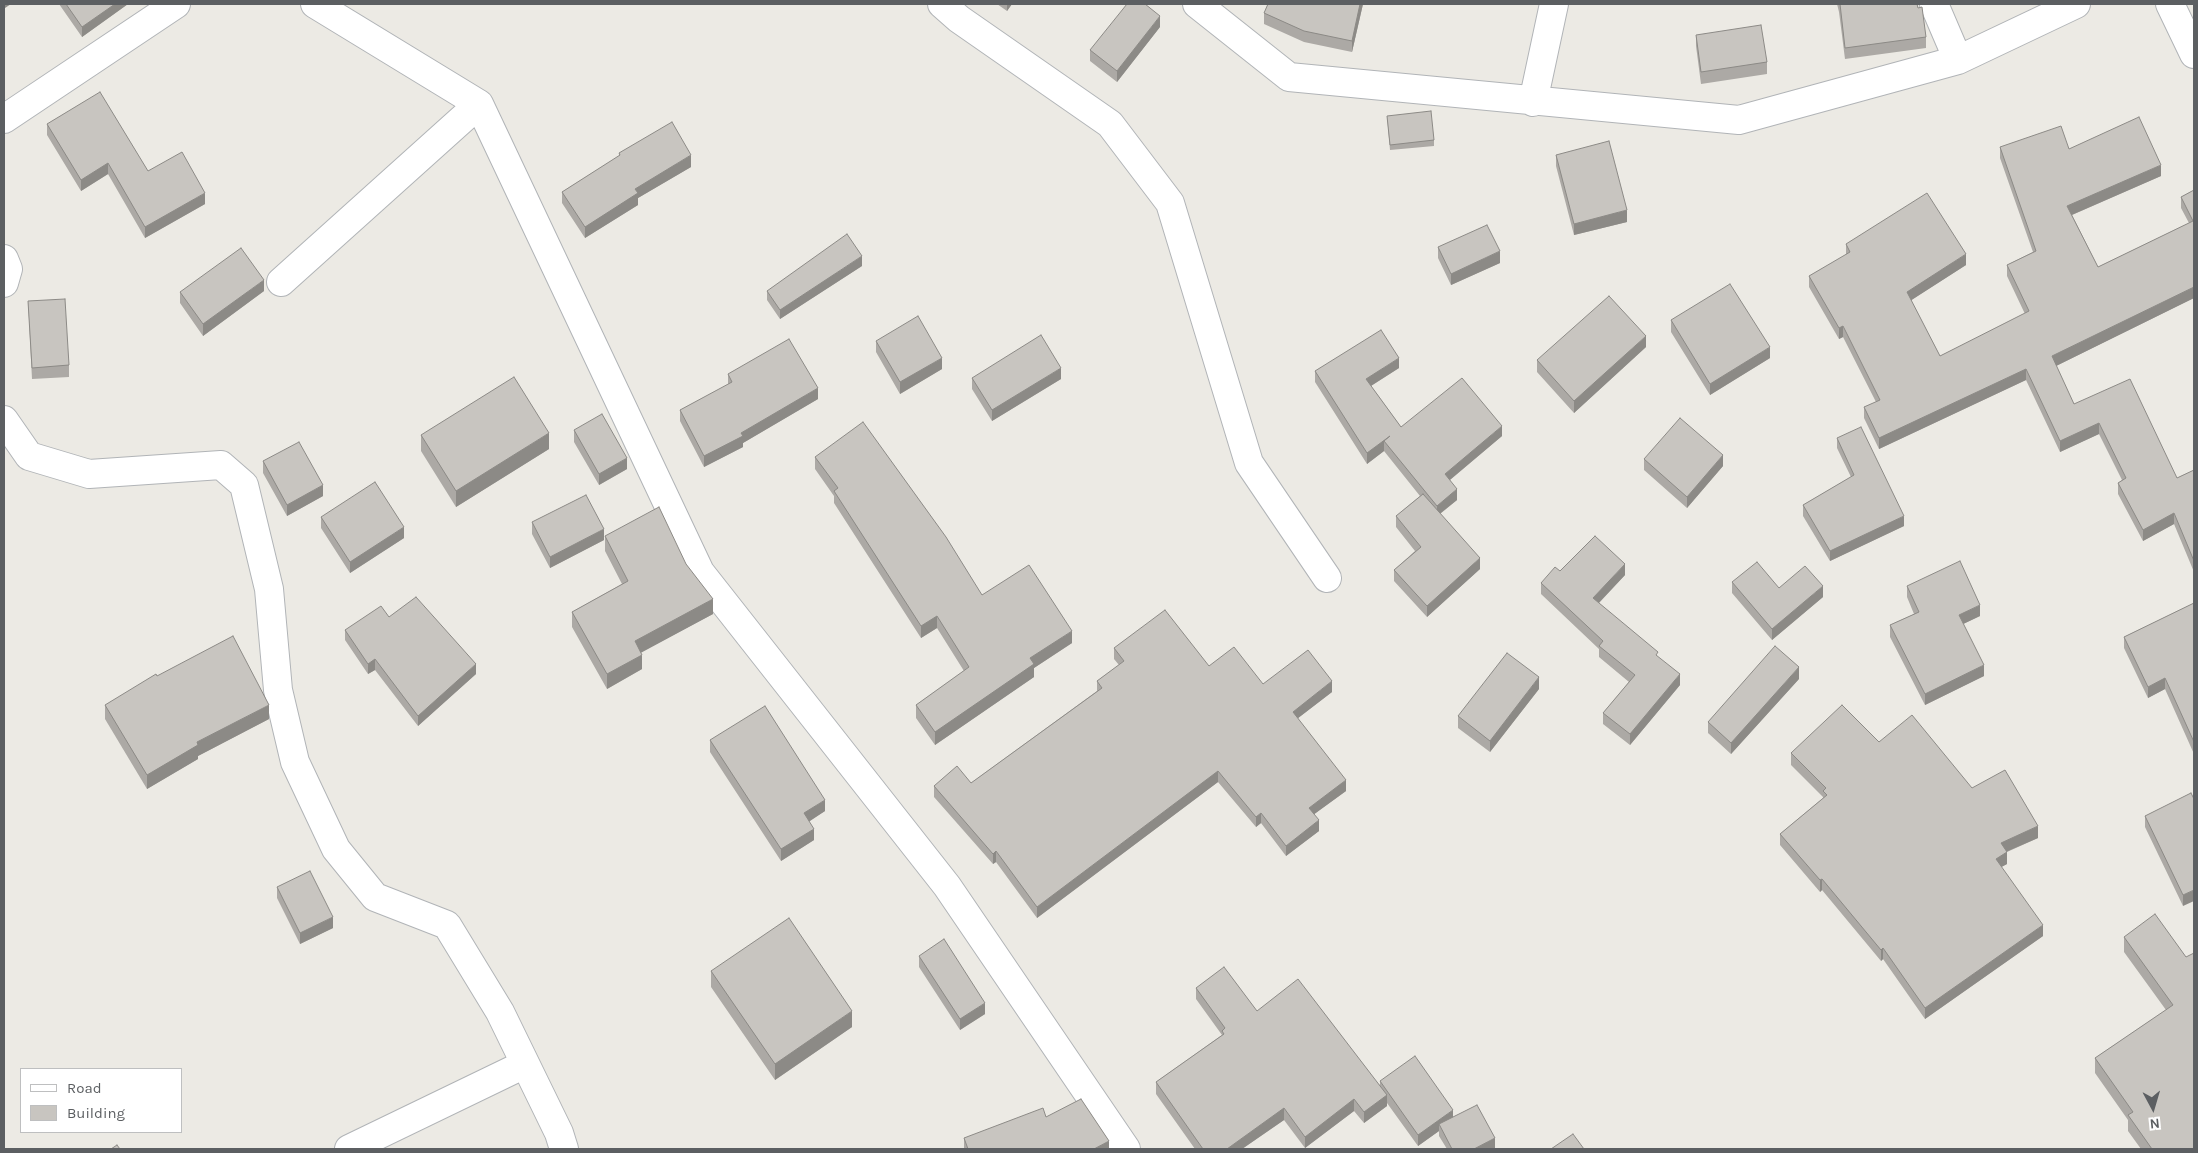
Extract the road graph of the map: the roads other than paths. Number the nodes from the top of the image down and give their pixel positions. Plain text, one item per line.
1 (176, 4) edge
2 (315, 4) edge
3 (942, 4) edge
4 (1197, 4) edge
5 (1554, 4) edge
6 (1934, 4) edge
7 (2076, 4) edge
8 (2170, 4) edge
9 (2194, 54) edge
10 (1958, 60) junction
11 (1533, 102) junction
12 (479, 104) junction
13 (4, 119) edge
14 (4, 259) edge
15 (281, 282) dead end
16 (4, 283) edge
17 (4, 420) edge
18 (1327, 578) dead end
19 (525, 1064) junction
20 (349, 1149) edge
21 (564, 1149) edge
22 (1126, 1149) edge

1 - 13 street
2 - 12 street
3 - 18 street
4 - 11 street
5 - 11 street
6 - 10 street
7 - 10 street
8 - 9 street
10 - 11 street
12 - 15 street
12 - 22 street
14 - 16 street
17 - 19 street
19 - 20 street
19 - 21 street

